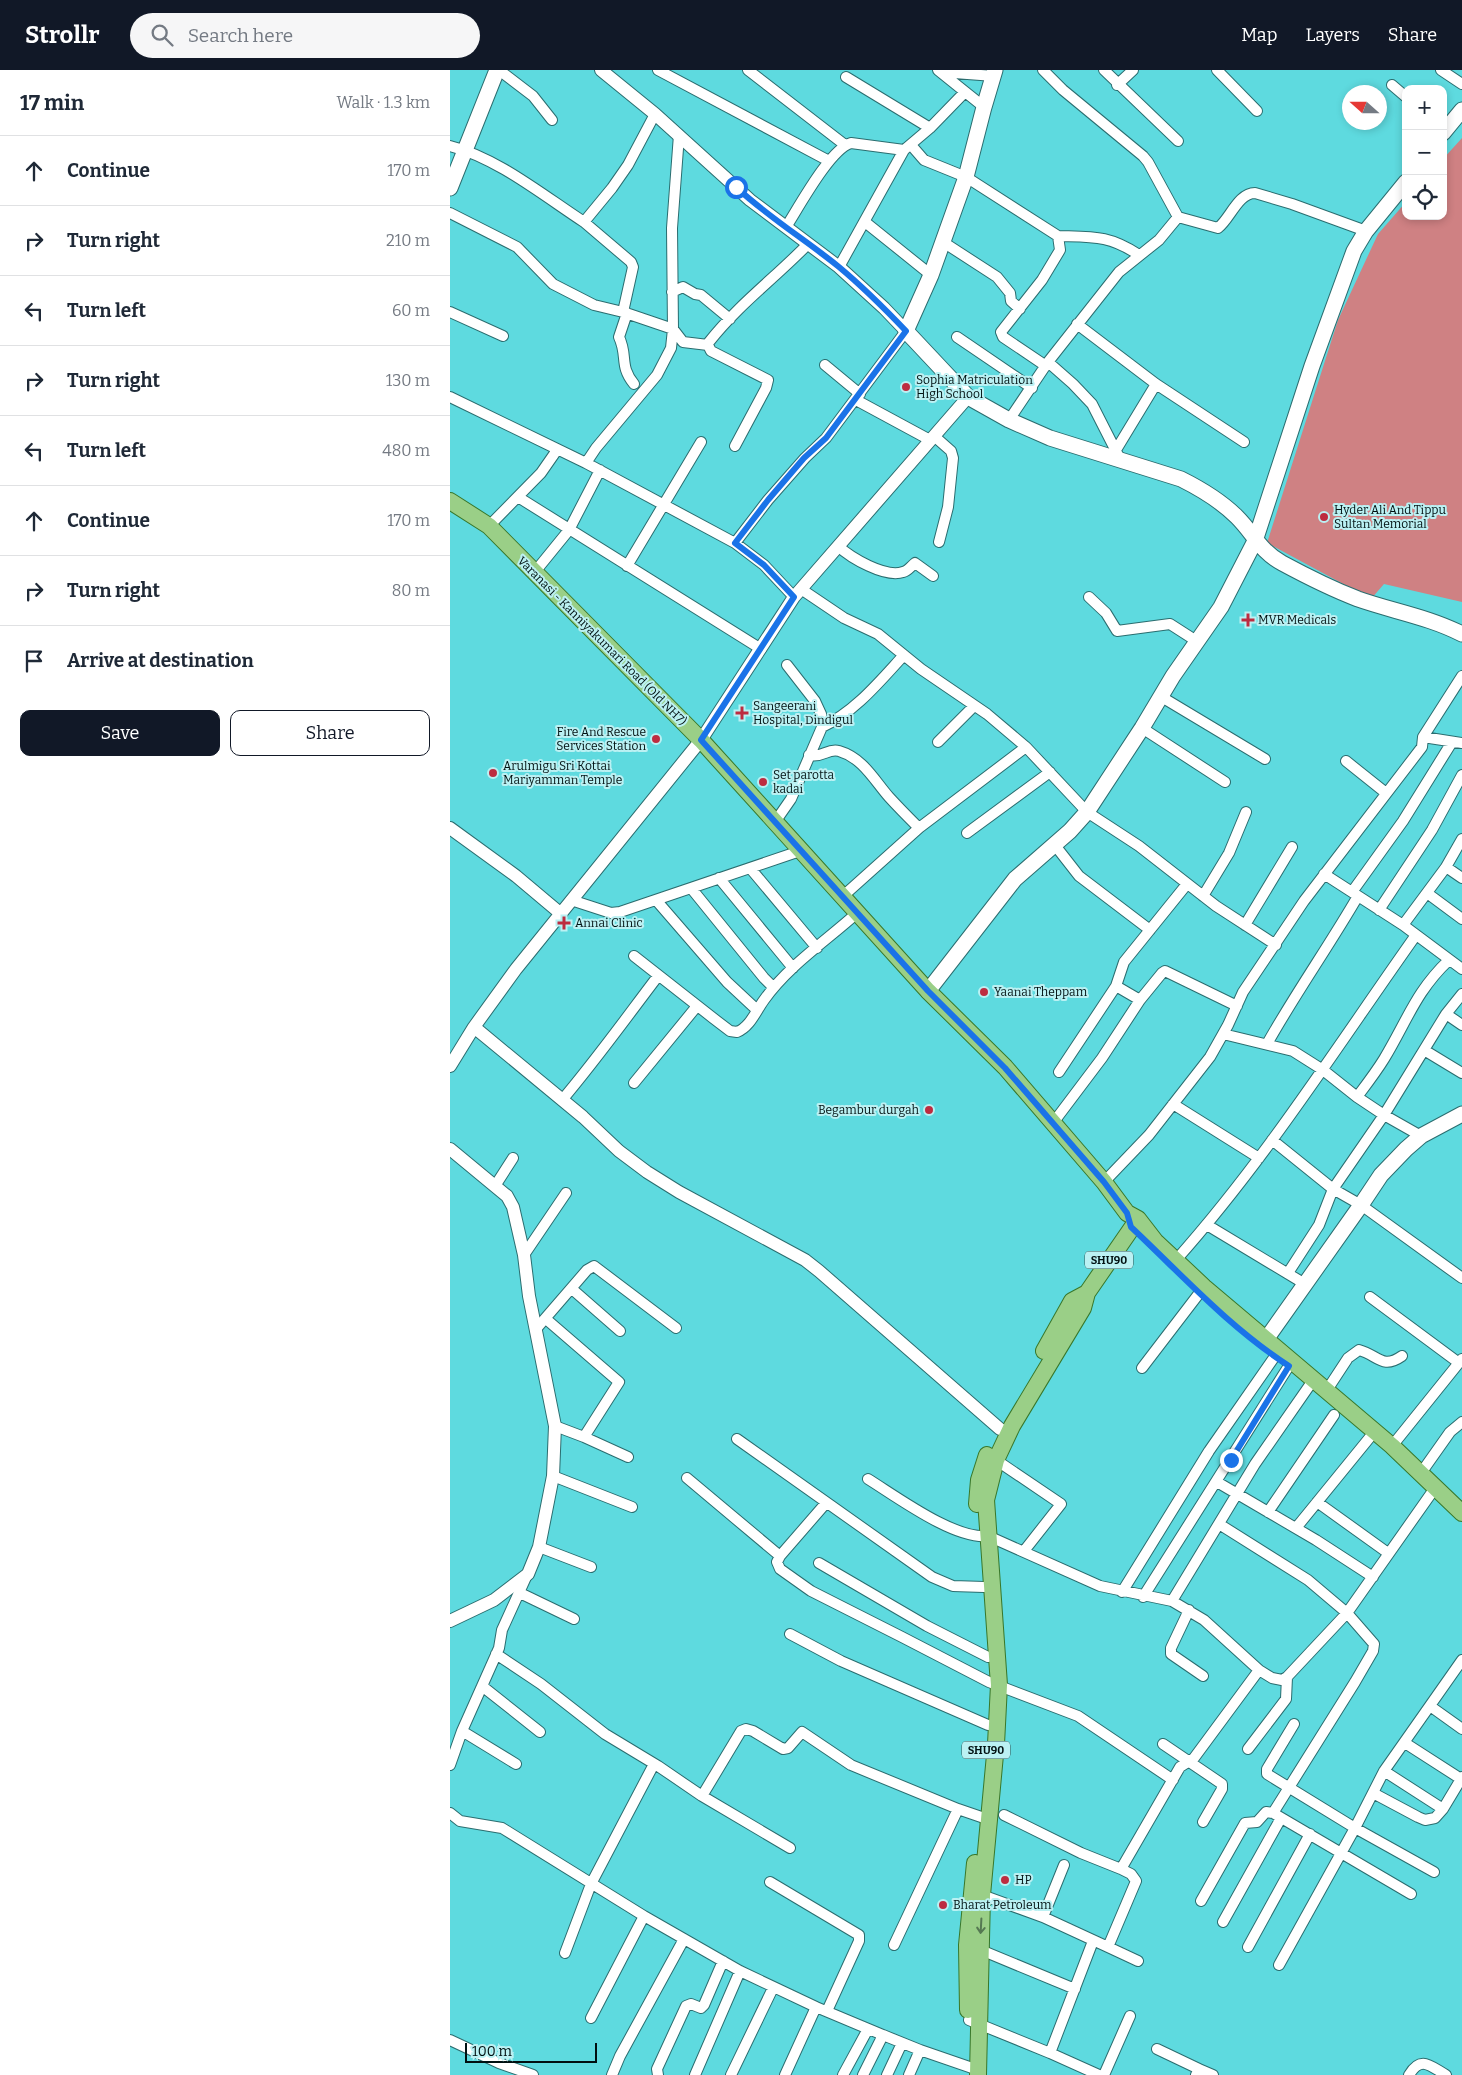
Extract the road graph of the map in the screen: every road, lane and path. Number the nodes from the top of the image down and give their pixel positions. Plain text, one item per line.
1 (498, 70) edge
2 (601, 70) edge
3 (658, 70) edge
4 (748, 70) edge
5 (1044, 70) edge
6 (1104, 70) edge
7 (1133, 70) edge
8 (1217, 70) edge
9 (1443, 70) edge
10 (940, 71) edge
11 (995, 73) edge
12 (846, 77) dead end
13 (1462, 84) edge
14 (1117, 85) junction
15 (1392, 85) dead end
16 (965, 92) junction
17 (1402, 94) edge
18 (984, 107) junction
19 (1462, 110) edge
20 (1257, 111) dead end
21 (655, 114) junction
22 (552, 120) dead end
23 (930, 128) junction
24 (1445, 130) edge
25 (678, 135) junction
26 (1178, 140) dead end
27 (845, 145) junction
28 (457, 148) edge
29 (907, 148) junction
30 (829, 161) junction
31 (966, 177) junction
32 (1402, 187) edge
33 (450, 188) edge
34 (450, 214) edge
35 (1178, 217) junction
36 (584, 222) junction
37 (865, 222) junction
38 (786, 227) junction
39 (1366, 231) junction
40 (1058, 236) junction
41 (943, 242) junction
42 (808, 244) junction
43 (1139, 255) junction
44 (839, 267) junction
45 (931, 275) junction
46 (672, 292) junction
47 (1020, 309) junction
48 (450, 312) edge
49 (625, 313) junction
50 (730, 319) junction
51 (1078, 324) junction
52 (673, 329) junction
53 (906, 331) junction
54 (503, 336) dead end
55 (957, 337) dead end
56 (708, 345) junction
57 (1047, 364) junction
58 (825, 365) dead end
59 (634, 384) dead end
60 (1156, 384) junction
61 (1032, 388) junction
62 (450, 397) edge
63 (858, 397) junction
64 (968, 397) junction
65 (1009, 420) junction
66 (932, 438) junction
67 (701, 442) dead end
68 (1244, 442) dead end
69 (735, 446) dead end
70 (557, 450) junction
71 (1118, 455) junction
72 (586, 463) junction
73 (600, 470) junction
74 (518, 497) junction
75 (450, 501) edge
76 (665, 506) junction
77 (489, 526) junction
78 (569, 530) junction
79 (1255, 541) junction
80 (939, 542) dead end
81 (735, 543) junction
82 (838, 546) junction
83 (627, 566) junction
84 (534, 573) junction
85 (933, 576) dead end
86 (798, 593) junction
87 (1089, 597) dead end
88 (1462, 634) edge
89 (1198, 642) junction
90 (761, 650) junction
91 (904, 655) junction
92 (786, 665) dead end
93 (1462, 676) edge
94 (1160, 696) junction
95 (974, 706) junction
96 (822, 727) junction
97 (1142, 728) junction
98 (1423, 737) junction
99 (701, 740) junction
100 (938, 742) dead end
101 (1457, 743) edge
102 (1026, 747) junction
103 (809, 756) junction
104 (1265, 759) dead end
105 (1346, 761) dead end
106 (1050, 772) junction
107 (1462, 775) edge
108 (1226, 782) dead end
109 (1386, 793) junction
110 (1087, 812) junction
111 (1246, 812) dead end
112 (775, 822) junction
113 (450, 828) edge
114 (919, 828) junction
115 (968, 833) dead end
116 (1462, 839) edge
117 (1054, 844) junction
118 (1292, 848) dead end
119 (800, 850) junction
120 (1446, 866) junction
121 (750, 868) junction
122 (1324, 874) junction
123 (719, 878) junction
124 (1462, 878) edge
125 (1187, 884) junction
126 (691, 888) junction
127 (1427, 893) junction
128 (1355, 894) junction
129 (1203, 896) junction
130 (842, 897) junction
131 (571, 900) junction
132 (656, 900) junction
133 (1379, 910) junction
134 (560, 913) junction
135 (857, 913) junction
136 (1462, 919) edge
137 (1245, 925) junction
138 (1403, 925) junction
139 (1150, 930) junction
140 (1416, 935) junction
141 (1276, 945) junction
142 (817, 948) junction
143 (634, 956) dead end
144 (1449, 960) junction
145 (793, 968) junction
146 (1462, 969) edge
147 (658, 976) junction
148 (1116, 986) junction
149 (773, 988) junction
150 (928, 991) junction
151 (1462, 994) edge
152 (1140, 1000) junction
153 (697, 1006) junction
154 (1237, 1006) junction
155 (757, 1010) junction
156 (1446, 1014) junction
157 (1462, 1025) edge
158 (474, 1027) junction
159 (1223, 1034) junction
160 (1267, 1044) junction
161 (1424, 1050) junction
162 (450, 1066) edge
163 (1323, 1070) junction
164 (1059, 1072) dead end
165 (1462, 1073) edge
166 (634, 1083) dead end
167 (1357, 1097) junction
168 (562, 1100) junction
169 (1173, 1104) junction
170 (1462, 1114) edge
171 (1384, 1115) junction
172 (1053, 1123) junction
173 (1422, 1136) junction
174 (1272, 1140) junction
175 (450, 1149) edge
176 (513, 1158) dead end
177 (1259, 1158) junction
178 (1104, 1182) junction
179 (494, 1186) junction
180 (1334, 1188) junction
181 (566, 1193) dead end
182 (1362, 1205) junction
183 (1132, 1220) junction
184 (1207, 1225) junction
185 (1121, 1242) junction
186 (1148, 1243) junction
187 (524, 1255) junction
188 (1176, 1260) junction
189 (1288, 1273) junction
190 (1462, 1278) edge
191 (1305, 1284) junction
192 (572, 1289) junction
193 (1201, 1290) junction
194 (1087, 1292) junction
195 (1370, 1297) dead end
196 (546, 1319) junction
197 (676, 1328) dead end
198 (536, 1329) junction
199 (620, 1332) dead end
200 (1267, 1338) junction
201 (1277, 1353) junction
202 (1402, 1356) dead end
203 (1460, 1361) edge
204 (1290, 1364) junction
205 (1142, 1368) dead end
206 (1311, 1383) junction
207 (1327, 1390) junction
208 (1334, 1415) dead end
209 (1462, 1422) edge
210 (555, 1426) junction
211 (1000, 1429) junction
212 (1373, 1433) junction
213 (584, 1437) junction
214 (737, 1439) dead end
215 (1392, 1446) junction
216 (628, 1457) dead end
217 (996, 1460) junction
218 (1421, 1472) junction
219 (553, 1476) junction
220 (687, 1478) dead end
221 (868, 1479) dead end
222 (1217, 1482) junction
223 (1433, 1491) junction
224 (1237, 1494) junction
225 (1317, 1502) junction
226 (826, 1503) junction
227 (632, 1507) dead end
228 (1268, 1512) junction
229 (1462, 1513) edge
230 (1219, 1524) junction
231 (1462, 1525) edge
232 (1296, 1528) junction
233 (983, 1536) junction
234 (540, 1546) junction
235 (1024, 1551) junction
236 (1388, 1553) junction
237 (780, 1556) junction
238 (819, 1563) dead end
239 (592, 1567) dead end
240 (528, 1574) junction
241 (1373, 1577) junction
242 (984, 1587) junction
243 (1122, 1592) junction
244 (520, 1593) junction
245 (1143, 1597) junction
246 (1172, 1601) junction
247 (1189, 1610) junction
248 (1347, 1613) junction
249 (574, 1619) dead end
250 (450, 1621) edge
251 (790, 1634) dead end
252 (496, 1654) junction
253 (988, 1657) junction
254 (1462, 1660) edge
255 (1259, 1670) junction
256 (1203, 1676) dead end
257 (1287, 1677) junction
258 (994, 1683) junction
259 (482, 1686) junction
260 (1430, 1706) junction
261 (1294, 1724) dead end
262 (988, 1725) junction
263 (1462, 1729) edge
264 (462, 1731) junction
265 (540, 1732) dead end
266 (1405, 1743) junction
267 (1163, 1744) dead end
268 (1248, 1749) dead end
269 (1187, 1762) junction
270 (516, 1764) dead end
271 (654, 1764) junction
272 (450, 1765) edge
273 (1384, 1771) junction
274 (1461, 1778) edge
275 (1173, 1780) junction
276 (1288, 1788) junction
277 (1373, 1793) junction
278 (702, 1796) junction
279 (958, 1809) junction
280 (1443, 1809) junction
281 (450, 1814) edge
282 (1277, 1815) junction
283 (991, 1817) junction
284 (1203, 1822) dead end
285 (1356, 1828) junction
286 (1310, 1834) junction
287 (790, 1848) dead end
288 (1340, 1853) junction
289 (1064, 1865) dead end
290 (1121, 1870) junction
291 (1434, 1872) dead end
292 (770, 1882) dead end
293 (591, 1884) junction
294 (977, 1893) junction
295 (1411, 1894) dead end
296 (1201, 1901) dead end
297 (644, 1916) junction
298 (1043, 1917) junction
299 (1223, 1922) dead end
300 (684, 1939) junction
301 (1093, 1941) junction
302 (894, 1945) dead end
303 (1108, 1946) junction
304 (973, 1947) junction
305 (1248, 1947) dead end
306 (565, 1953) dead end
307 (723, 1961) junction
308 (1138, 1961) dead end
309 (1279, 1965) dead end
310 (740, 1971) junction
311 (773, 1988) junction
312 (1075, 1989) junction
313 (816, 2007) junction
314 (827, 2011) junction
315 (1130, 2016) dead end
316 (591, 2018) dead end
317 (974, 2022) junction
318 (868, 2029) junction
319 (883, 2035) junction
320 (450, 2040) edge
321 (902, 2043) junction
322 (1157, 2048) dead end
323 (920, 2050) junction
324 (1050, 2053) junction
325 (974, 2072) edge
326 (1198, 2072) edge
327 (533, 2075) edge
328 (612, 2075) edge
329 (658, 2075) edge
330 (695, 2075) edge
331 (731, 2075) edge
332 (785, 2075) edge
333 (843, 2075) edge
334 (863, 2075) edge
335 (887, 2075) edge
336 (909, 2075) edge
337 (1099, 2075) edge
338 (1104, 2075) edge
339 (1213, 2075) edge
340 (1409, 2075) edge
341 (1446, 2075) edge

1 - 22 street
1 - 28 main road
2 - 21 street
3 - 30 street
4 - 27 street
5 - 35 street
6 - 14 street
7 - 14 street
8 - 20 street
9 - 13 street
10 - 11 street
10 - 16 street
11 - 18 main road
12 - 23 street
14 - 26 street
15 - 17 street
16 - 18 street
16 - 23 street
18 - 31 main road
19 - 24 main road
21 - 25 street
21 - 36 street
23 - 29 street
25 - 38 street
25 - 46 street
27 - 29 street
27 - 30 street
28 - 33 main road
28 - 36 street
29 - 31 street
29 - 37 street
30 - 38 street
31 - 40 street
31 - 41 main road
32 - 39 main road
34 - 49 street
35 - 39 street
35 - 43 street
36 - 49 street
37 - 44 street
37 - 45 street
38 - 42 street
39 - 79 main road
40 - 43 street
40 - 47 street
41 - 45 main road
41 - 47 street
42 - 44 street
42 - 50 street
43 - 51 street
44 - 53 street
45 - 53 main road
46 - 50 street
46 - 52 street
47 - 57 street
48 - 54 street
49 - 52 street
49 - 59 street
50 - 56 street
51 - 57 street
51 - 60 street
52 - 56 street
52 - 72 street
53 - 63 street
53 - 64 main road
55 - 61 street
56 - 69 street
57 - 61 street
57 - 71 street
58 - 63 street
60 - 68 street
60 - 71 street
61 - 65 street
62 - 70 street
63 - 66 street
63 - 81 street
64 - 65 main road
64 - 66 street
65 - 71 main road
66 - 80 street
66 - 82 street
67 - 76 street
70 - 72 street
70 - 74 street
71 - 79 main road
72 - 73 street
73 - 76 street
73 - 78 street
74 - 77 street
74 - 78 street
75 - 77 main road, Varanasi - Kanniyakumari Road (Old NH7)
76 - 81 street
76 - 83 street
77 - 84 main road, Varanasi - Kanniyakumari Road (Old NH7)
78 - 83 street
78 - 84 street
79 - 88 main road
79 - 89 main road
81 - 86 street
82 - 85 street
82 - 86 street
83 - 90 street
84 - 99 main road, Varanasi - Kanniyakumari Road (Old NH7)
86 - 90 street
86 - 91 street
87 - 89 street
89 - 94 main road
90 - 99 street
91 - 95 street
91 - 96 street
92 - 96 street
93 - 98 street
94 - 97 main road
94 - 104 street
95 - 100 street
95 - 102 street
96 - 103 street
97 - 108 street
97 - 110 main road
98 - 101 street
98 - 109 street
99 - 112 main road, Varanasi - Kanniyakumari Road (Old NH7)
99 - 131 street
101 - 128 street
102 - 106 street
102 - 114 street
103 - 112 street
103 - 114 street
105 - 109 street
106 - 110 street
106 - 115 street
107 - 133 street
109 - 122 street
110 - 117 main road
110 - 125 street
111 - 129 street
112 - 119 main road, Varanasi - Kanniyakumari Road (Old NH7)
113 - 134 street
114 - 130 street
116 - 120 street
117 - 139 street
117 - 150 main road
118 - 137 street
119 - 121 street
119 - 130 main road, Varanasi - Kanniyakumari Road (Old NH7)
120 - 124 street
120 - 127 street
121 - 123 street
121 - 142 street
122 - 128 street
122 - 141 street
123 - 126 street
123 - 145 street
125 - 129 street
125 - 139 street
126 - 132 street
126 - 149 street
127 - 136 street
127 - 138 street
128 - 133 street
128 - 160 street
129 - 137 street
130 - 135 main road, Varanasi - Kanniyakumari Road (Old NH7)
131 - 132 street
131 - 134 street
132 - 155 street
133 - 138 street
134 - 158 street
135 - 142 street
135 - 150 main road, Varanasi - Kanniyakumari Road (Old NH7)
137 - 141 street
138 - 140 street
139 - 148 street
140 - 144 street
140 - 163 street
141 - 154 street
142 - 145 street
143 - 147 street
144 - 146 street
144 - 167 street
145 - 149 street
147 - 153 street
147 - 168 street
148 - 152 street
148 - 164 street
149 - 155 street
150 - 172 main road, Varanasi - Kanniyakumari Road (Old NH7)
151 - 156 street
152 - 154 street
152 - 172 street
153 - 155 street
153 - 166 street
154 - 159 street
156 - 157 street
156 - 161 street
158 - 162 street
158 - 168 street
159 - 160 street
159 - 169 street
160 - 163 street
161 - 165 street
161 - 171 street
163 - 167 street
163 - 174 street
167 - 171 street
168 - 211 street
169 - 177 street
169 - 178 street
170 - 173 main road
171 - 173 street
171 - 180 street
172 - 178 main road, Varanasi - Kanniyakumari Road (Old NH7)
173 - 182 main road
174 - 177 street
174 - 180 street
175 - 179 street
176 - 179 street
177 - 184 street
178 - 183 main road, Varanasi - Kanniyakumari Road (Old NH7)
179 - 187 street
180 - 182 street
180 - 189 street
181 - 187 street
182 - 190 street
182 - 191 main road
183 - 185 main road, SHU90
183 - 186 main road
183 - 188 main road, Varanasi - Kanniyakumari Road (Old NH7)
184 - 188 street
184 - 189 street
185 - 186 main road
185 - 194 main road, SHU90
186 - 193 main road
187 - 198 street
188 - 193 main road, Varanasi - Kanniyakumari Road (Old NH7)
189 - 191 street
191 - 200 main road
192 - 196 street
192 - 197 street
192 - 199 street
193 - 200 main road, Varanasi - Kanniyakumari Road (Old NH7)
193 - 201 main road
193 - 205 street
194 - 211 main road, SHU90
194 - 217 main road
195 - 203 street
196 - 198 street
196 - 213 street
198 - 210 street
200 - 201 main road, Varanasi - Kanniyakumari Road (Old NH7)
201 - 204 main road, Varanasi - Kanniyakumari Road (Old NH7)
201 - 243 street
202 - 207 street
203 - 215 street
204 - 206 main road, Varanasi - Kanniyakumari Road (Old NH7)
204 - 222 street
206 - 207 main road, Varanasi - Kanniyakumari Road (Old NH7)
206 - 212 main road
206 - 224 street
207 - 212 main road, Varanasi - Kanniyakumari Road (Old NH7)
208 - 228 street
209 - 218 street
210 - 213 street
210 - 219 street
211 - 233 main road, SHU90
212 - 215 main road, Varanasi - Kanniyakumari Road (Old NH7)
212 - 223 main road
212 - 225 street
213 - 216 street
214 - 226 street
215 - 218 main road, Varanasi - Kanniyakumari Road (Old NH7)
217 - 233 main road
217 - 235 street
218 - 223 main road, Varanasi - Kanniyakumari Road (Old NH7)
219 - 227 street
219 - 234 street
220 - 237 street
221 - 233 street
222 - 224 street
222 - 245 street
223 - 229 main road, Varanasi - Kanniyakumari Road (Old NH7)
223 - 231 main road
223 - 236 street
224 - 228 street
224 - 230 street
225 - 232 street
225 - 236 street
226 - 237 street
226 - 242 street
228 - 232 street
230 - 246 street
230 - 248 street
232 - 241 street
233 - 235 street
233 - 242 main road, SHU90
233 - 258 main road
234 - 239 street
234 - 240 street
235 - 243 street
236 - 241 street
237 - 258 street
238 - 253 street
240 - 244 street
240 - 250 street
241 - 248 street
242 - 253 main road, SHU90
243 - 245 street
244 - 249 street
244 - 252 street
245 - 246 street
246 - 247 street
247 - 255 street
247 - 256 street
248 - 257 street
248 - 276 street
251 - 262 street
252 - 259 street
252 - 271 street
253 - 258 main road, SHU90
254 - 260 street
255 - 257 street
255 - 269 street
257 - 268 street
258 - 262 main road, SHU90
258 - 275 street
258 - 283 main road
259 - 264 street
259 - 265 street
260 - 263 street
260 - 266 street
261 - 276 street
262 - 283 main road, SHU90
264 - 270 street
264 - 272 street
266 - 273 street
266 - 274 street
267 - 269 street
269 - 275 street
269 - 284 street
271 - 278 street
271 - 293 street
273 - 277 street
273 - 280 street
274 - 280 street
275 - 290 street
276 - 282 street
276 - 285 street
277 - 280 street
277 - 285 street
278 - 279 street
278 - 287 street
279 - 283 street
279 - 302 street
281 - 293 street
282 - 286 street
282 - 296 street
282 - 299 street
283 - 290 street
283 - 294 main road, SHU90
285 - 288 street
285 - 291 street
286 - 288 street
286 - 305 street
288 - 295 street
288 - 309 street
289 - 298 street
290 - 303 street
292 - 314 street
293 - 297 street
293 - 306 street
294 - 298 street
294 - 304 main road, SHU90
297 - 300 street
297 - 316 street
298 - 301 street
300 - 307 street
300 - 328 street
301 - 303 street
301 - 312 street
303 - 308 street
304 - 312 street
304 - 317 main road, SHU90
307 - 310 street
307 - 329 street
310 - 311 street
310 - 330 street
311 - 313 street
311 - 331 street
312 - 324 street
313 - 314 street
313 - 332 street
314 - 318 street
315 - 338 street
317 - 324 street
317 - 325 main road, SHU90
318 - 319 street
318 - 333 street
319 - 321 street
319 - 334 street
320 - 327 street
321 - 323 street
321 - 335 street
322 - 326 street
323 - 325 street
323 - 336 street
324 - 337 street
326 - 339 street
340 - 341 street

